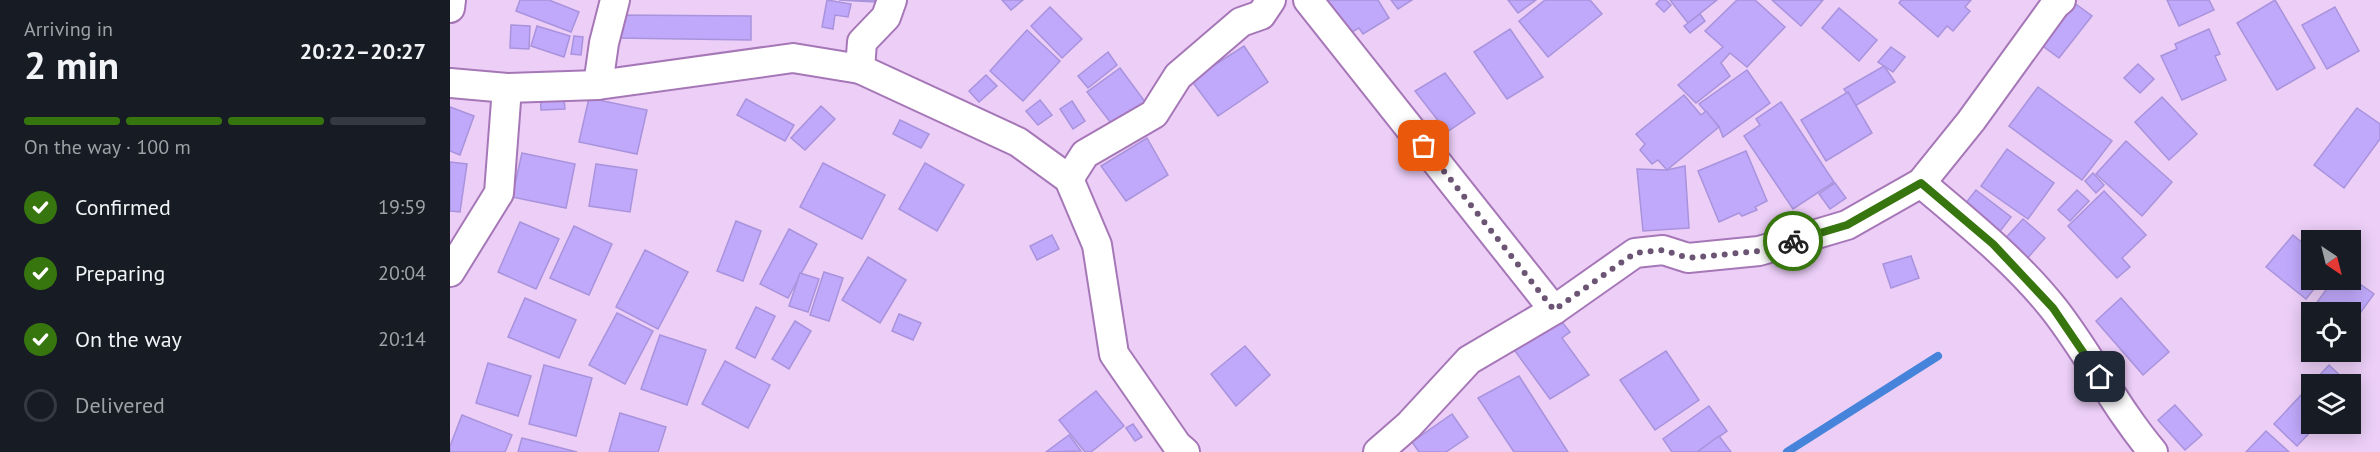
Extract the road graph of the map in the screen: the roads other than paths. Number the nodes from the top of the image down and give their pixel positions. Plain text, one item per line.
1 (451, 0) edge
2 (615, 0) edge
3 (892, 0) edge
4 (1271, 0) edge
5 (1308, 0) edge
6 (2055, 2) edge
7 (450, 8) edge
8 (860, 69) junction
9 (450, 82) edge
10 (598, 85) junction
11 (507, 88) junction
12 (1069, 179) junction
13 (1921, 183) junction
14 (450, 272) edge
15 (1554, 310) junction
16 (1185, 452) edge
17 (1378, 452) edge
18 (2153, 452) edge

1 - 7 street
2 - 10 street
3 - 8 street
4 - 12 street
5 - 15 street
6 - 13 street
8 - 10 street
8 - 12 street
9 - 11 street
10 - 11 street
11 - 14 street
12 - 16 street
13 - 15 street
13 - 18 street
15 - 17 street

